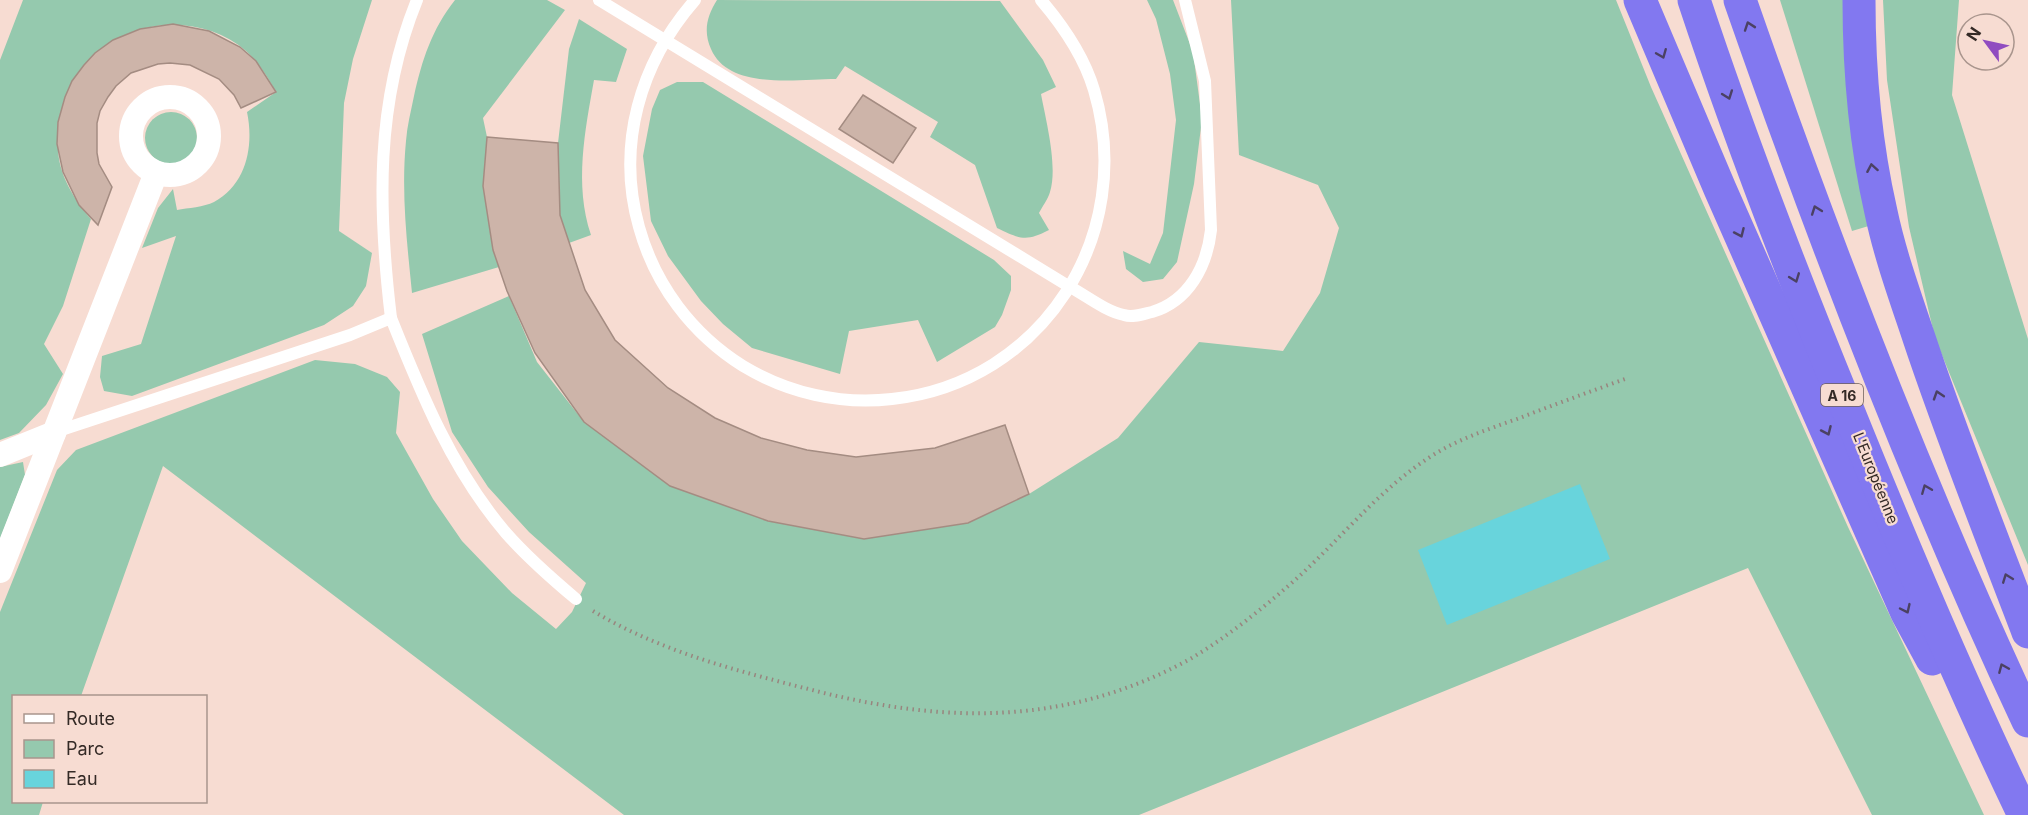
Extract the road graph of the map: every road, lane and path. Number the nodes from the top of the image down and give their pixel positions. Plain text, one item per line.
1 (417, 0) edge
2 (599, 0) edge
3 (695, 0) edge
4 (1041, 0) edge
5 (1185, 0) edge
6 (1640, 0) edge
7 (1694, 0) edge
8 (1740, 0) edge
9 (1859, 0) edge
10 (664, 40) junction
11 (156, 173) dead end
12 (1070, 286) junction
13 (391, 318) junction
14 (1625, 379) dead end
15 (54, 433) junction
16 (0, 455) edge
17 (0, 571) edge
18 (576, 599) joint
19 (2028, 632) edge
20 (2028, 721) edge
21 (2008, 782) junction
22 (2024, 815) edge

1 - 13 lane
2 - 10 lane
3 - 10 lane
4 - 12 lane
5 - 12 lane
6 -> 21 highway
7 -> 21 highway, L'Européenne / A 16
20 -> 8 highway, A 16
19 -> 9 highway
10 - 12 lane
10 - 12 lane
11 - 15 street
13 - 15 lane
13 - 18 lane
14 - 18 path
15 - 16 street
15 - 17 street
21 - 22 highway, L'Européenne / A 16

